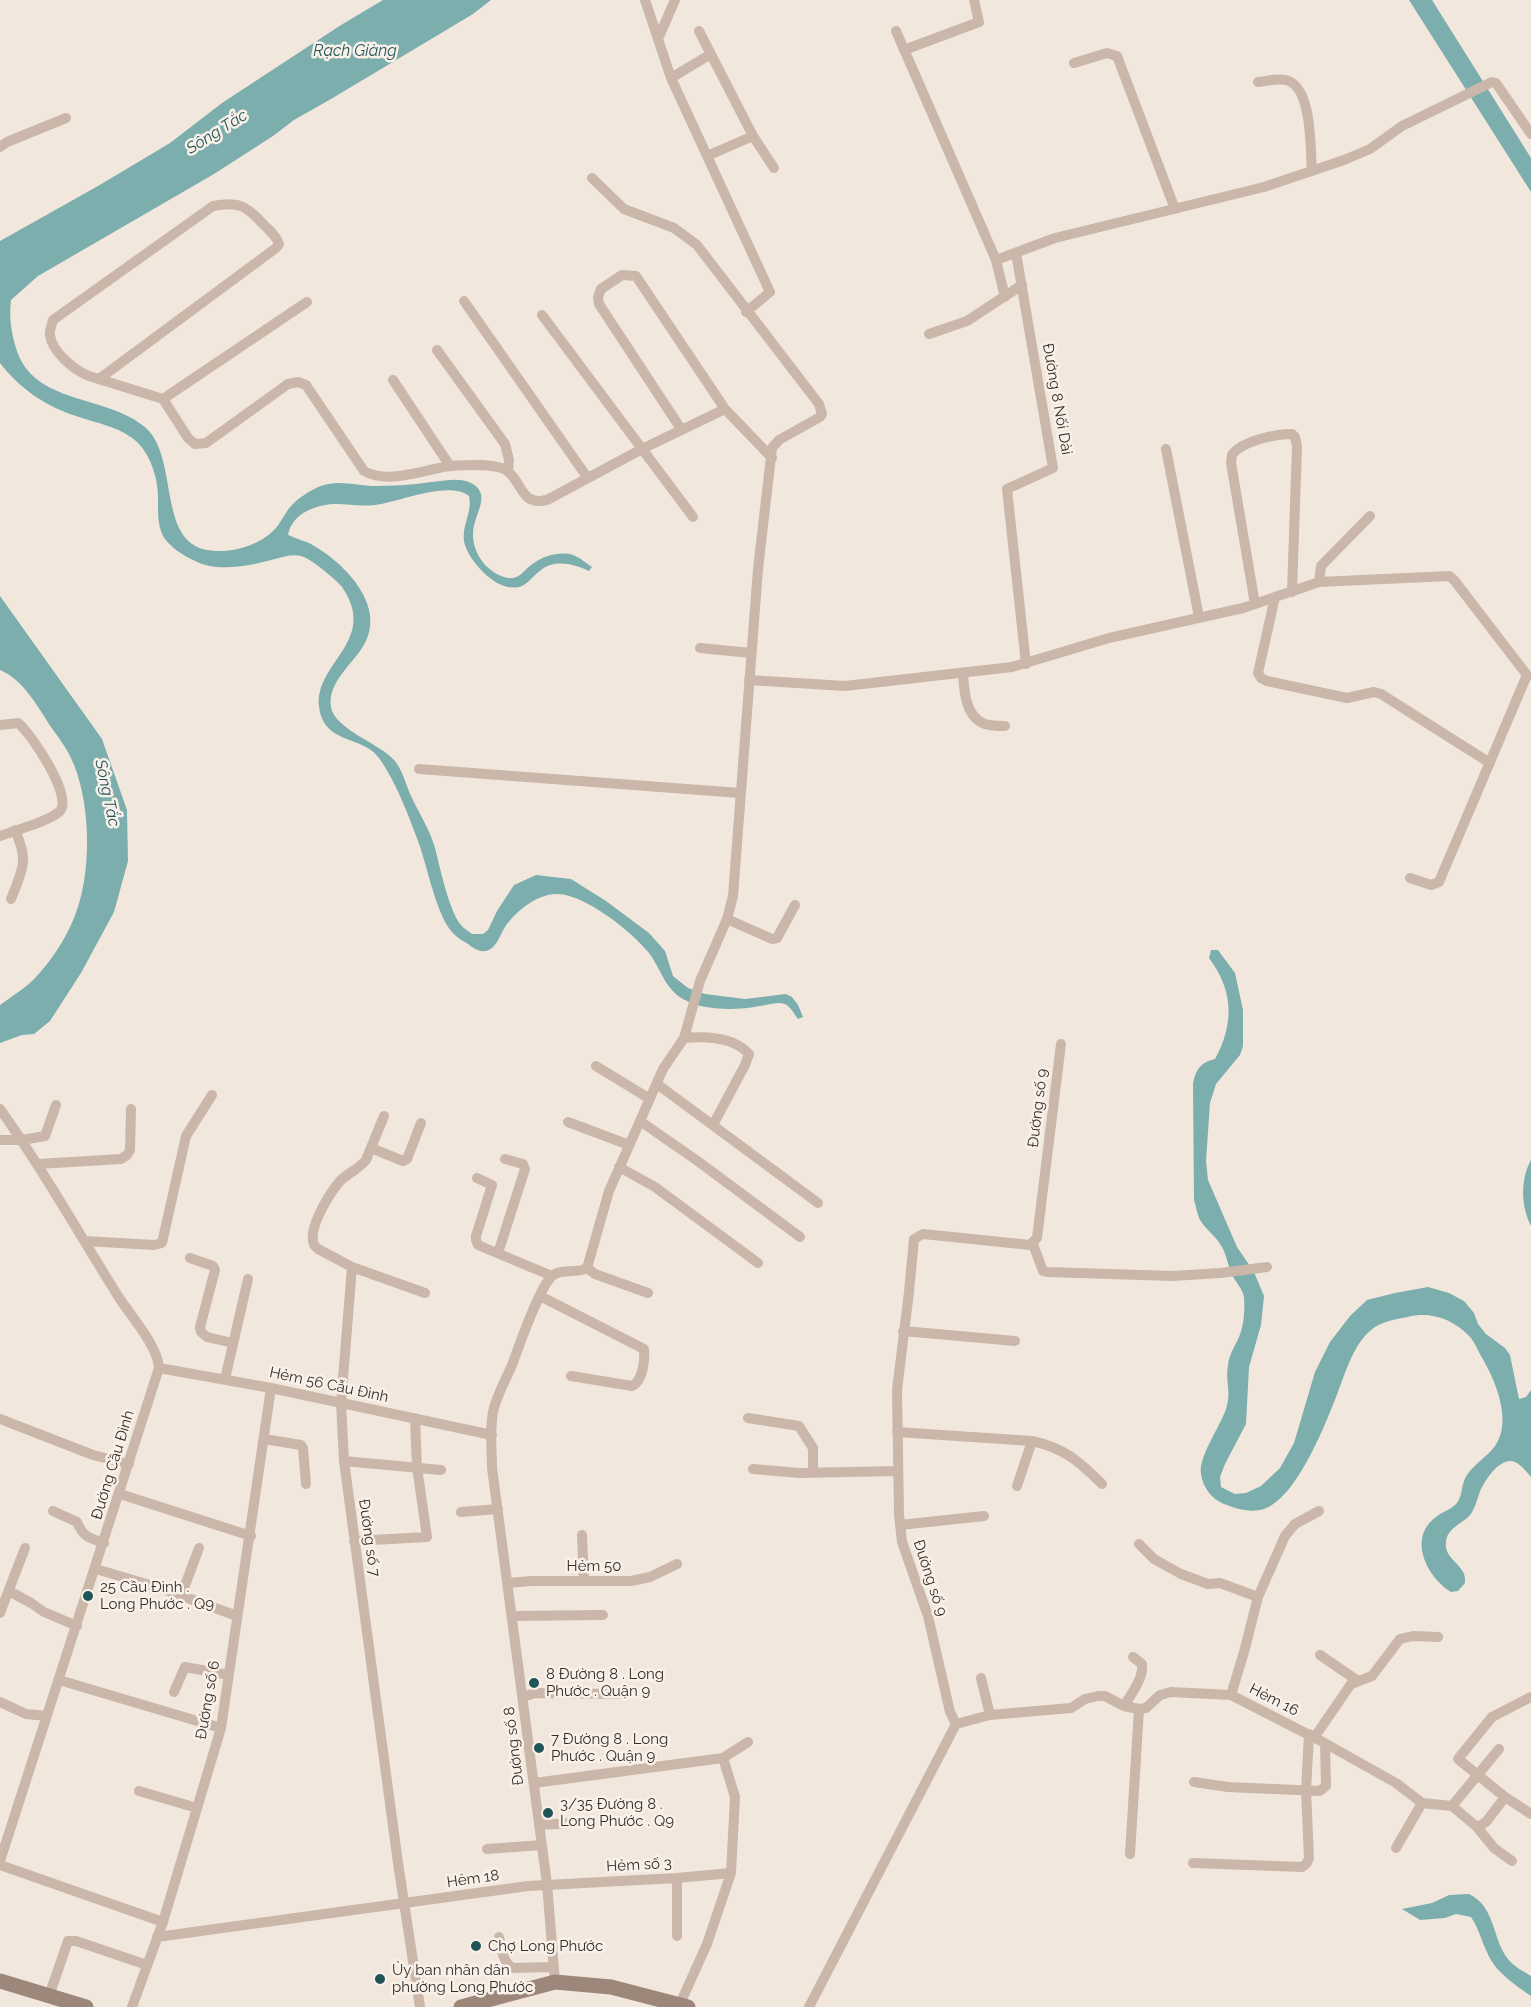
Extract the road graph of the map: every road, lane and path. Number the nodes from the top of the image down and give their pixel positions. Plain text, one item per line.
1 (645, 0) edge
2 (675, 0) edge
3 (974, 0) edge
4 (699, 31) dead end
5 (896, 31) dead end
6 (658, 39) junction
7 (904, 50) junction
8 (711, 54) junction
9 (1074, 63) dead end
10 (671, 78) junction
11 (1258, 82) dead end
12 (66, 118) dead end
13 (1531, 134) edge
14 (753, 136) junction
15 (0, 147) edge
16 (707, 156) junction
17 (774, 168) dead end
18 (1312, 171) junction
19 (592, 178) dead end
20 (1175, 209) junction
21 (1016, 253) junction
22 (996, 260) junction
23 (1022, 285) junction
24 (1005, 297) junction
25 (464, 301) dead end
26 (307, 302) dead end
27 (746, 312) junction
28 (542, 315) dead end
29 (928, 334) dead end
30 (437, 350) dead end
31 (99, 379) junction
32 (393, 380) dead end
33 (163, 399) junction
34 (725, 409) junction
35 (681, 429) junction
36 (642, 449) junction
37 (1167, 449) dead end
38 (772, 458) junction
39 (450, 466) junction
40 (508, 471) junction
41 (587, 477) junction
42 (1370, 516) dead end
43 (693, 517) dead end
44 (1319, 582) junction
45 (1292, 592) junction
46 (1275, 597) junction
47 (1255, 604) junction
48 (1199, 617) junction
49 (700, 648) dead end
50 (751, 653) junction
51 (1026, 664) junction
52 (963, 673) junction
53 (1529, 676) edge
54 (749, 680) junction
55 (0, 725) edge
56 (1005, 726) dead end
57 (1490, 763) junction
58 (419, 769) dead end
59 (740, 793) junction
60 (15, 830) junction
61 (0, 836) edge
62 (1410, 878) dead end
63 (11, 899) dead end
64 (795, 905) dead end
65 (727, 919) junction
66 (686, 1033) junction
67 (1061, 1044) dead end
68 (596, 1066) dead end
69 (657, 1084) junction
70 (212, 1095) dead end
71 (650, 1099) junction
72 (56, 1105) dead end
73 (0, 1109) edge
74 (131, 1109) dead end
75 (384, 1116) dead end
76 (640, 1121) junction
77 (568, 1122) dead end
78 (421, 1123) dead end
79 (713, 1125) junction
80 (0, 1140) edge
81 (22, 1140) junction
82 (629, 1145) junction
83 (371, 1148) junction
84 (505, 1159) dead end
85 (38, 1164) junction
86 (620, 1167) junction
87 (477, 1178) dead end
88 (818, 1203) dead end
89 (800, 1237) dead end
90 (85, 1241) junction
91 (1030, 1245) junction
92 (498, 1253) junction
93 (190, 1258) dead end
94 (758, 1263) dead end
95 (352, 1267) junction
96 (1262, 1267) dead end
97 (587, 1268) junction
98 (552, 1275) junction
99 (248, 1279) dead end
100 (425, 1293) dead end
101 (648, 1293) dead end
102 (540, 1296) junction
103 (903, 1332) junction
104 (1015, 1341) dead end
105 (233, 1343) junction
106 (159, 1368) junction
107 (572, 1377) dead end
108 (225, 1379) junction
109 (271, 1388) junction
110 (341, 1403) junction
111 (415, 1418) junction
112 (748, 1418) dead end
113 (0, 1419) edge
114 (897, 1432) junction
115 (492, 1435) junction
116 (264, 1439) junction
117 (1032, 1440) junction
118 (344, 1461) junction
119 (129, 1464) junction
120 (417, 1467) junction
121 (753, 1469) dead end
122 (441, 1470) dead end
123 (898, 1471) junction
124 (813, 1472) junction
125 (306, 1484) dead end
126 (1102, 1484) dead end
127 (1017, 1486) dead end
128 (120, 1494) junction
129 (498, 1509) junction
130 (52, 1511) dead end
131 (1319, 1511) dead end
132 (461, 1512) dead end
133 (984, 1516) dead end
134 (900, 1525) junction
135 (582, 1535) dead end
136 (251, 1536) junction
137 (354, 1541) junction
138 (104, 1543) junction
139 (1139, 1544) dead end
140 (25, 1548) dead end
141 (199, 1548) dead end
142 (677, 1564) dead end
143 (96, 1569) junction
144 (584, 1581) junction
145 (508, 1583) junction
146 (9, 1591) junction
147 (181, 1596) junction
148 (1258, 1598) junction
149 (0, 1613) edge
150 (603, 1615) dead end
151 (237, 1616) junction
152 (512, 1617) junction
153 (77, 1626) junction
154 (1438, 1637) dead end
155 (1320, 1655) dead end
156 (1133, 1658) dead end
157 (228, 1675) junction
158 (981, 1678) dead end
159 (59, 1680) junction
160 (1358, 1681) junction
161 (174, 1692) dead end
162 (619, 1694) dead end
163 (1231, 1695) junction
164 (524, 1697) junction
165 (1531, 1697) edge
166 (0, 1702) edge
167 (1124, 1706) junction
168 (1139, 1709) junction
169 (990, 1714) junction
170 (47, 1716) junction
171 (956, 1724) junction
172 (221, 1728) junction
173 (1312, 1736) junction
174 (748, 1742) dead end
175 (1325, 1743) junction
176 (1499, 1749) dead end
177 (723, 1758) junction
178 (1477, 1775) junction
179 (1194, 1782) dead end
180 (534, 1783) junction
181 (139, 1791) dead end
182 (1306, 1791) junction
183 (1505, 1797) junction
184 (1422, 1803) junction
185 (1452, 1806) junction
186 (197, 1808) junction
187 (1531, 1814) edge
188 (592, 1822) dead end
189 (539, 1825) junction
190 (1478, 1827) junction
191 (542, 1845) junction
192 (1396, 1848) dead end
193 (488, 1849) dead end
194 (1130, 1854) dead end
195 (0, 1861) edge
196 (1512, 1861) dead end
197 (1193, 1863) dead end
198 (0, 1865) edge
199 (731, 1873) junction
200 (677, 1878) junction
201 (547, 1884) junction
202 (403, 1904) junction
203 (163, 1922) junction
204 (677, 1936) dead end
205 (157, 1937) junction
206 (499, 1937) dead end
207 (147, 1965) junction
208 (554, 1975) junction
209 (0, 1982) edge
210 (50, 1996) junction
211 (684, 2006) edge
212 (86, 2007) edge
213 (132, 2007) edge
214 (420, 2007) edge
215 (461, 2007) edge
216 (808, 2007) edge

1 - 6 street
2 - 6 street
3 - 7 street
4 - 8 street
5 - 7 street
6 - 10 street
7 - 22 street
8 - 10 street
8 - 14 street
9 - 20 street
10 - 16 street
11 - 18 street
12 - 15 street
13 - 18 street
14 - 16 street
14 - 17 street
16 - 27 street
18 - 20 street
19 - 27 street
20 - 21 street
21 - 22 street
21 - 23 street, Đường 8 Nối Dài
22 - 24 street
23 - 24 street
23 - 51 street, Đường 8 Nối Dài
24 - 29 street
25 - 41 street
26 - 33 street
27 - 38 street
28 - 36 street
30 - 40 street
31 - 31 street
31 - 33 street
32 - 39 street
33 - 39 street
34 - 35 street
34 - 35 street
34 - 38 street
35 - 36 street
36 - 41 street
36 - 43 street
37 - 48 street
38 - 50 street
39 - 40 street
40 - 41 street
42 - 44 street
44 - 45 street
44 - 53 street
45 - 46 street
45 - 47 street
46 - 47 street
46 - 57 street
47 - 48 street
48 - 51 street
49 - 50 street
50 - 54 street
51 - 52 street
52 - 54 street
52 - 56 street
53 - 57 street
54 - 59 street
55 - 60 street
57 - 62 street
58 - 59 street
59 - 65 street
60 - 61 street
60 - 63 street
64 - 65 street
65 - 66 street
66 - 69 street
66 - 79 street
67 - 91 street, Đường số 9
68 - 71 street
69 - 71 street
69 - 79 street
70 - 90 street
71 - 76 street
72 - 81 street
73 - 81 street
74 - 85 street
75 - 83 street
76 - 82 street
76 - 89 street
77 - 82 street
78 - 83 street
79 - 88 street
80 - 81 street
81 - 85 street
82 - 86 street
83 - 95 street
84 - 92 street
85 - 90 street
86 - 94 street
86 - 97 street
87 - 92 street
90 - 106 street
91 - 96 street
91 - 103 street, Đường số 9
92 - 98 street
93 - 105 street
95 - 100 street
95 - 110 street, Đường số 7
97 - 98 street
97 - 101 street
98 - 102 street, Đường số 8
99 - 105 street
102 - 107 street
102 - 115 street, Đường số 8
103 - 104 street
103 - 114 street, Đường số 9
105 - 108 street
106 - 108 street, Hẻm 56 Cẫu Đình
106 - 119 street, Đường Cầu Đình
108 - 109 street, Hẻm 56 Cẫu Đình
109 - 110 street, Hẻm 56 Cẫu Đình
109 - 116 street, Đường số 6
110 - 111 street, Hẻm 56 Cẫu Đình
110 - 118 street, Đường số 7
111 - 115 street, Hẻm 56 Cẫu Đình
111 - 120 street
112 - 124 street
113 - 119 street
114 - 117 street
114 - 123 street, Đường số 9
115 - 129 street, Đường số 8
116 - 125 street
116 - 136 street, Đường số 6
117 - 126 street
117 - 127 street
118 - 120 street
118 - 137 street, Đường số 7
119 - 128 street, Đường Cầu Đình
120 - 122 street
120 - 137 street
121 - 124 street
123 - 124 street
123 - 134 street, Đường số 9
128 - 136 street
128 - 138 street, Đường Cầu Đình
129 - 132 street
129 - 145 street, Đường số 8
130 - 138 street
131 - 148 street
133 - 134 street
134 - 171 street, Đường số 9
135 - 144 street
136 - 151 street, Đường số 6
137 - 202 street, Đường số 7
138 - 143 street, Đường Cầu Đình
139 - 148 street
140 - 146 street
141 - 147 street
142 - 144 street, Hẻm 50
143 - 147 street
143 - 153 street, Đường Cầu Đình
144 - 145 street, Hẻm 50
145 - 152 street, Đường số 8
146 - 149 street
146 - 153 street
147 - 151 street
148 - 163 street
150 - 152 street
151 - 157 street, Đường số 6
152 - 164 street, Đường số 8
153 - 159 street, Đường Cầu Đình
154 - 160 street
155 - 160 street
156 - 167 street
157 - 161 street
157 - 172 street, Đường số 6
158 - 169 street
159 - 170 street, Đường Cầu Đình
159 - 172 street
160 - 173 street
162 - 164 street
163 - 168 street, Hẻm 16
163 - 173 street, Hẻm 16
164 - 180 street, Đường số 8
165 - 178 street
166 - 170 street
167 - 168 street
167 - 169 street
168 - 194 street
169 - 171 street
170 - 195 street, Đường Cầu Đình
171 - 216 street
172 - 186 street, Đường số 6
173 - 175 street, Hẻm 16
173 - 182 street
174 - 177 street
175 - 182 street
175 - 184 street, Hẻm 16
176 - 178 street
177 - 180 street
177 - 199 street
178 - 183 street
178 - 185 street
179 - 182 street
180 - 189 street, Đường số 8
181 - 186 street
182 - 197 street
183 - 187 street
183 - 190 street
184 - 185 street
184 - 192 street
185 - 190 street
186 - 203 street, Đường số 6
188 - 189 street
189 - 191 street, Đường số 8
190 - 196 street
191 - 193 street
191 - 201 street, Đường số 8
198 - 203 street
199 - 200 street, Hẻm số 3
199 - 211 street
200 - 201 street, Hẻm số 3
200 - 204 street
201 - 202 street, Hẻm 18
201 - 208 street, Đường số 8
202 - 205 street, Hẻm 18
202 - 214 street, Đường số 7
203 - 205 street, Đường số 6
205 - 207 street, Đường số 6
206 - 208 street
207 - 210 street
207 - 213 street, Đường số 6
208 - 211 street
208 - 215 street
209 - 210 street
210 - 212 street

